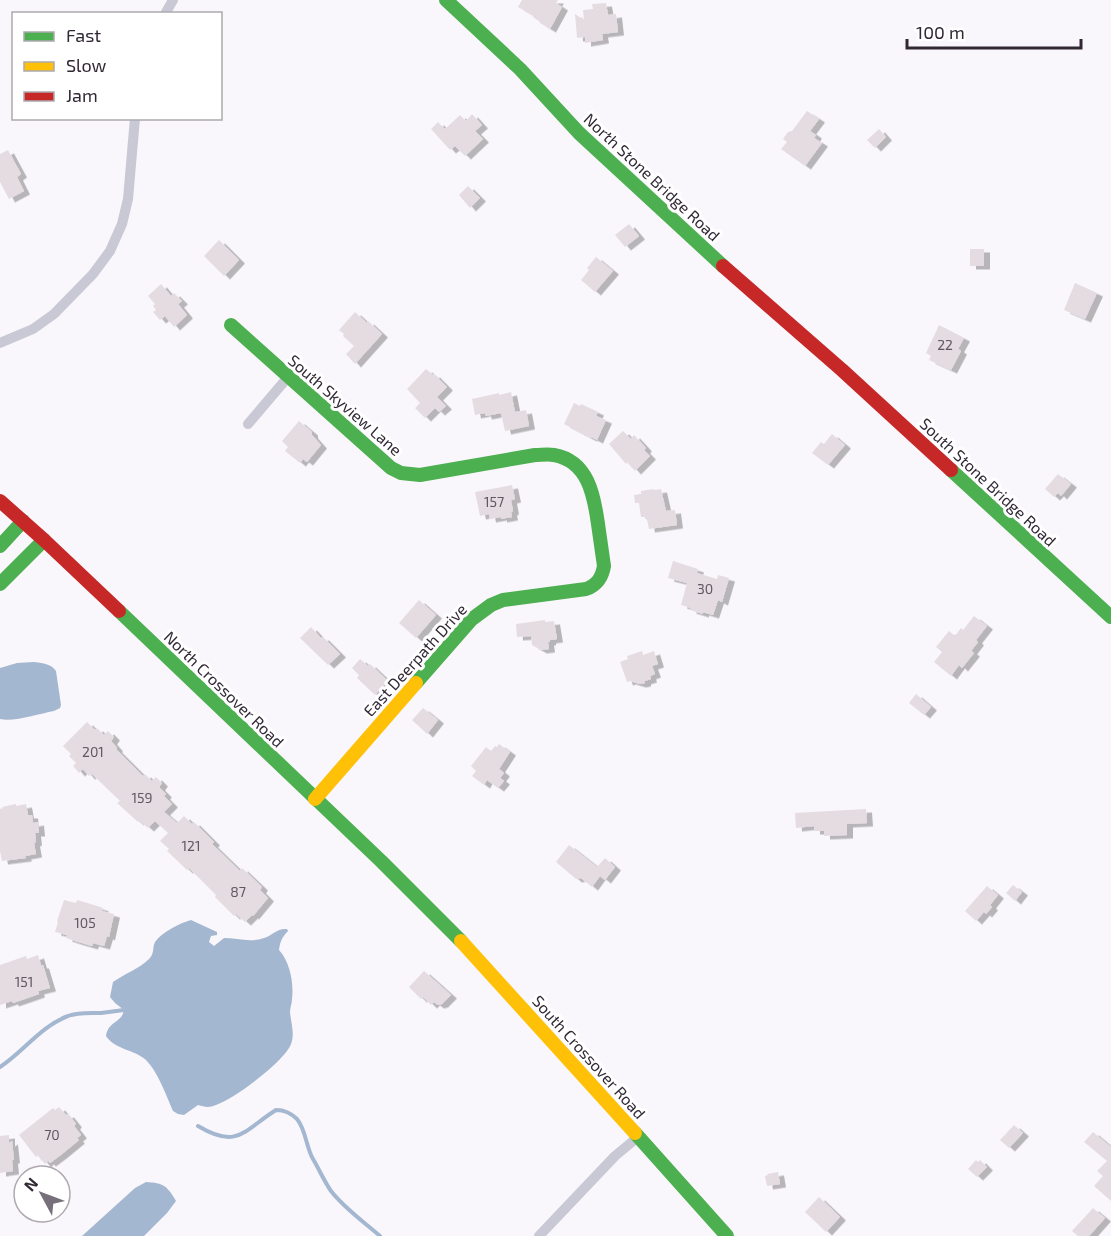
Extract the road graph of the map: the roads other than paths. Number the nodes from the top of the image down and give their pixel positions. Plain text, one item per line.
1 (446, 0) edge
2 (135, 120) edge
3 (231, 325) dead end
4 (0, 343) edge
5 (842, 370) joint
6 (288, 377) junction
7 (248, 424) dead end
8 (0, 501) edge
9 (23, 521) junction
10 (44, 540) junction
11 (0, 546) edge
12 (600, 581) joint
13 (0, 584) edge
14 (1111, 617) edge
15 (315, 799) junction
16 (423, 903) joint
17 (638, 1137) junction
18 (539, 1236) edge
19 (727, 1236) edge

1 - 5 street, North Stone Bridge Road
2 - 4 street
3 - 6 street, South Skyview Lane
5 - 14 street, South Stone Bridge Road
6 - 7 street
6 - 12 street, South Skyview Lane
8 - 9 street, North Crossover Road
9 - 10 street, North Crossover Road
9 - 11 street
10 - 13 street
10 - 15 street, North Crossover Road
12 - 15 street, East Deerpath Drive
15 - 16 street, North Crossover Road
16 - 17 street, South Crossover Road
17 - 18 street
17 - 19 street, South Crossover Road

